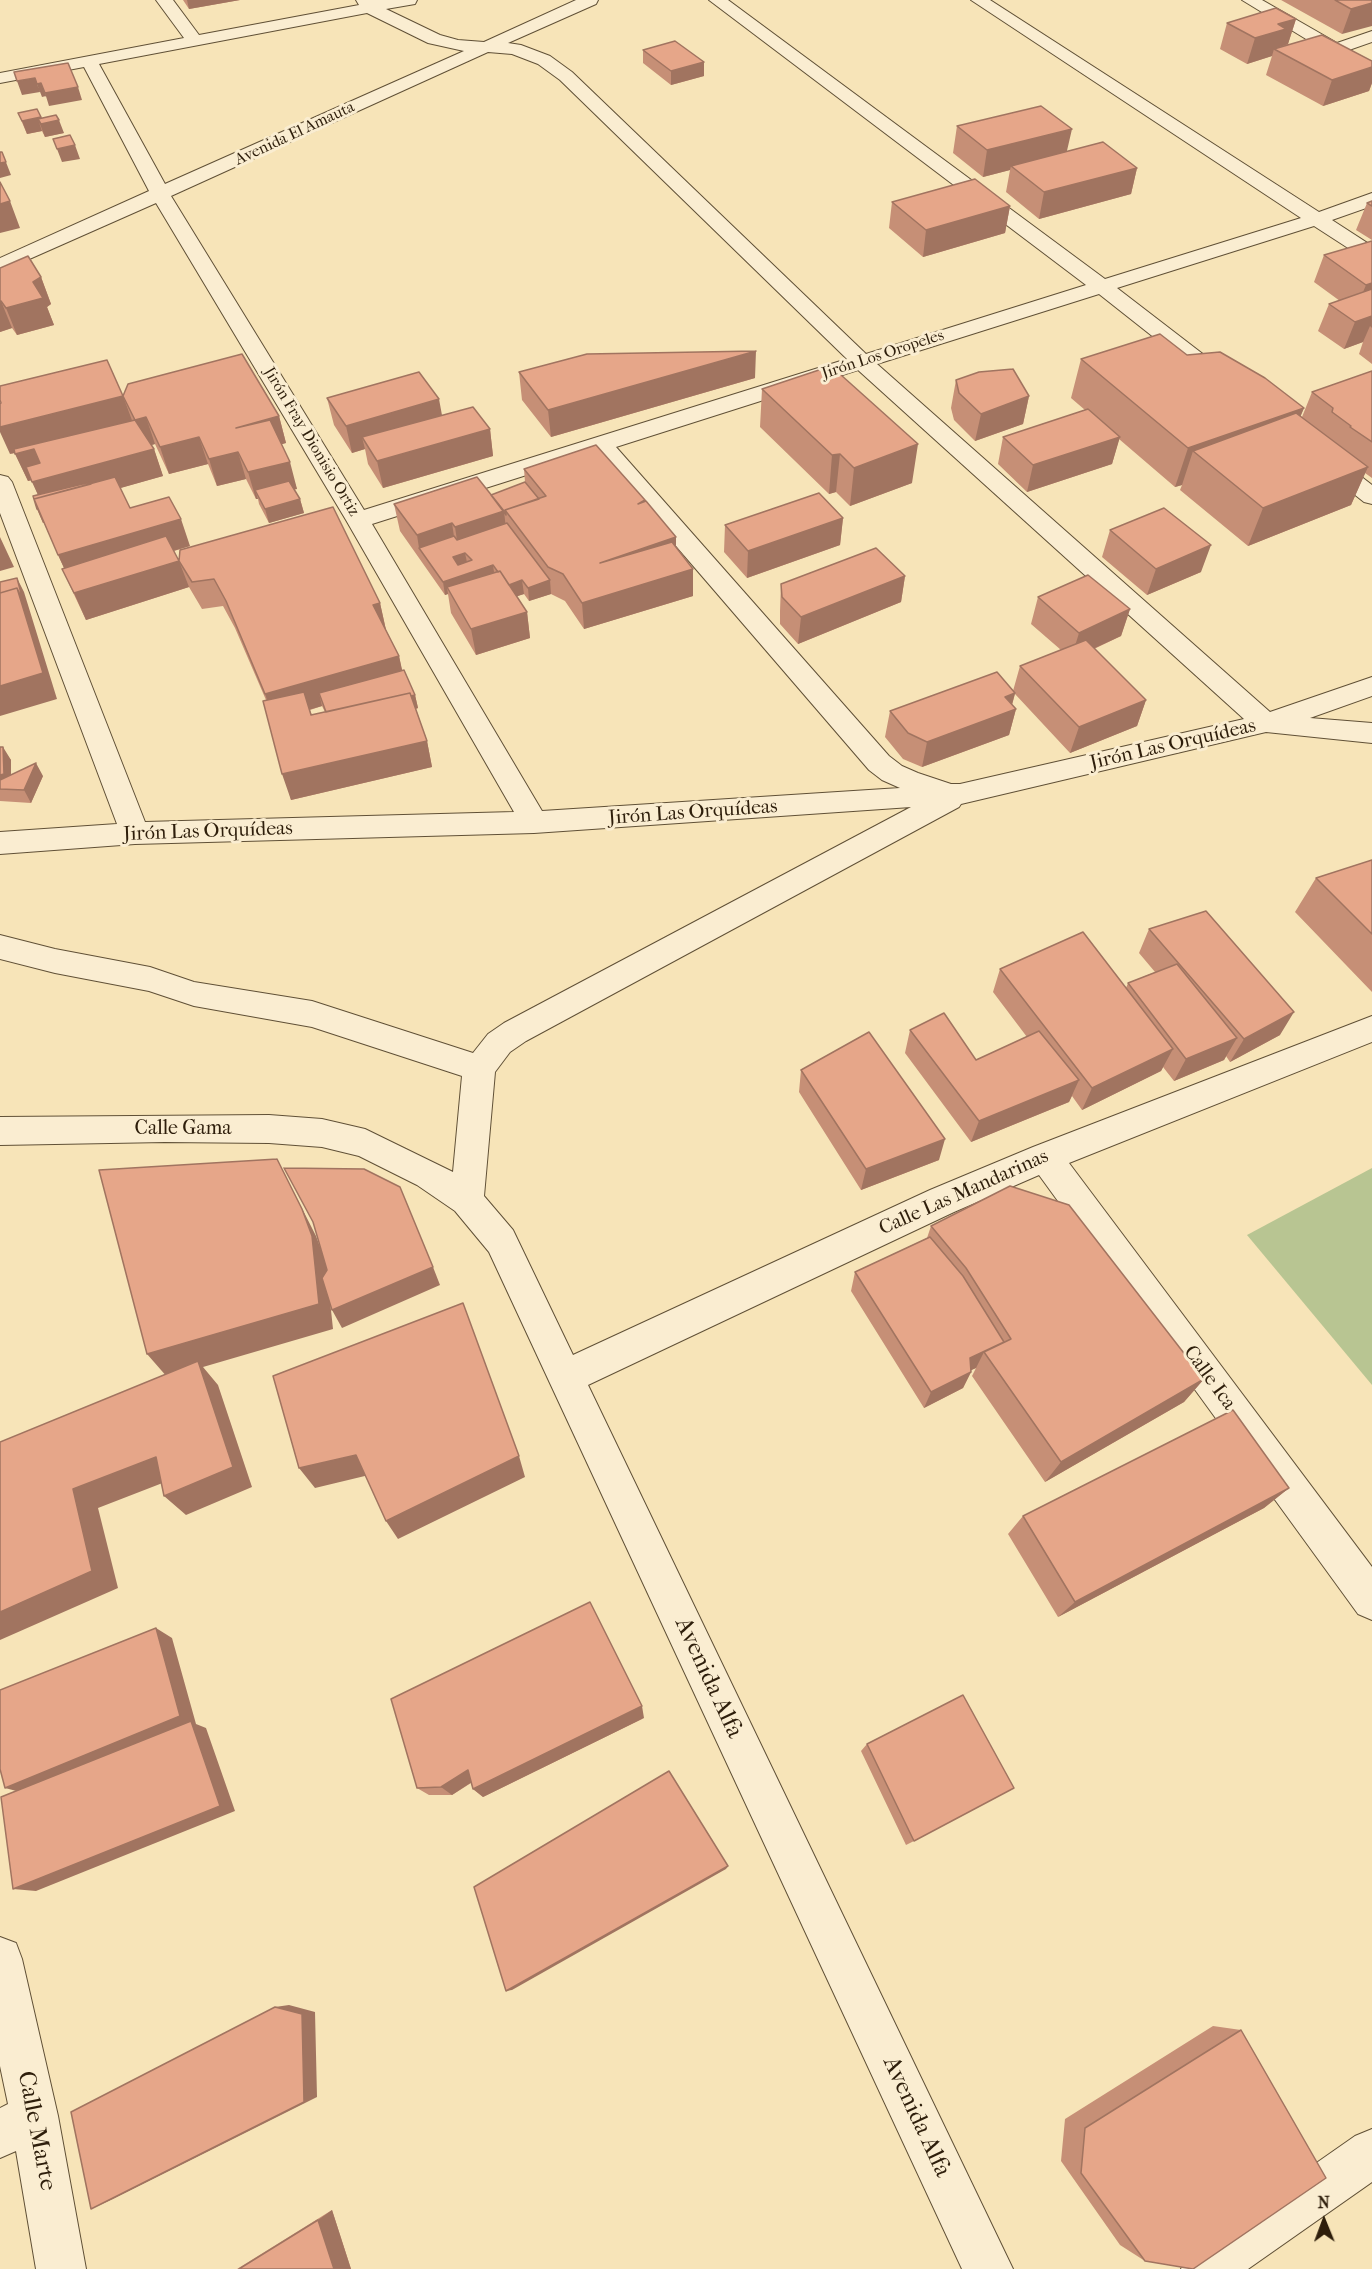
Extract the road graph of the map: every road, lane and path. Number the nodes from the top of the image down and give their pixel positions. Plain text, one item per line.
1 (164, 0) edge
2 (409, 0) edge
3 (590, 0) edge
4 (717, 0) edge
5 (979, 0) edge
6 (1250, 0) edge
7 (367, 4) edge
8 (1372, 36) edge
9 (194, 40) junction
10 (487, 45) junction
11 (1335, 49) junction
12 (89, 61) junction
13 (1372, 70) edge
14 (0, 78) edge
15 (162, 195) junction
16 (1372, 199) edge
17 (1317, 219) junction
18 (1372, 255) edge
19 (0, 266) edge
20 (1101, 286) junction
21 (862, 362) junction
22 (1243, 396) edge
23 (601, 444) junction
24 (1309, 447) edge
25 (0, 482) edge
26 (1372, 497) edge
27 (358, 520) junction
28 (1372, 686) edge
29 (1266, 723) junction
30 (1372, 733) edge
31 (960, 794) junction
32 (534, 822) junction
33 (135, 833) junction
34 (0, 843) edge
35 (0, 947) edge
36 (1372, 1029) edge
37 (479, 1068) junction
38 (0, 1131) edge
39 (365, 1143) joint
40 (1045, 1157) junction
41 (467, 1200) junction
42 (565, 1377) junction
43 (1372, 1600) edge
44 (0, 1959) edge
45 (17, 2125) edge
46 (1372, 2153) edge
47 (61, 2269) edge
48 (988, 2269) edge
49 (1206, 2269) edge

1 - 9 street
2 - 7 street
3 - 10 street, Avenida El Amauta
4 - 20 street
5 - 17 street
6 - 11 street
7 - 9 street
7 - 10 street
8 - 11 street
9 - 12 street
10 - 15 street, Avenida El Amauta
10 - 21 street
11 - 13 street
12 - 14 street
12 - 15 street, Jirón Fray Dionisio Ortiz
15 - 19 street, Avenida El Amauta
15 - 27 street, Jirón Fray Dionisio Ortiz
16 - 17 street, Jirón Los Oropeles
17 - 18 street
17 - 20 street, Jirón Los Oropeles
20 - 21 street, Jirón Los Oropeles
20 - 22 street
21 - 23 street, Jirón Los Oropeles
21 - 29 street
23 - 27 street, Jirón Los Oropeles
23 - 31 street
24 - 26 street
25 - 33 street
27 - 32 street, Jirón Fray Dionisio Ortiz
28 - 29 street, Jirón Las Orquídeas
29 - 30 street
29 - 31 street, Jirón Las Orquídeas
31 - 32 street, Jirón Las Orquídeas
31 - 37 street
32 - 33 street, Jirón Las Orquídeas
33 - 34 street, Jirón Las Orquídeas
35 - 37 street
36 - 40 street, Calle Las Mandarinas
37 - 41 street
38 - 39 street, Calle Gama
39 - 41 street, Avenida Alfa
40 - 42 street, Calle Las Mandarinas
40 - 43 street, Calle Ica
41 - 42 street, Avenida Alfa
42 - 48 street, Avenida Alfa
44 - 45 street, Calle Marte
45 - 47 street, Calle Marte
46 - 49 street

